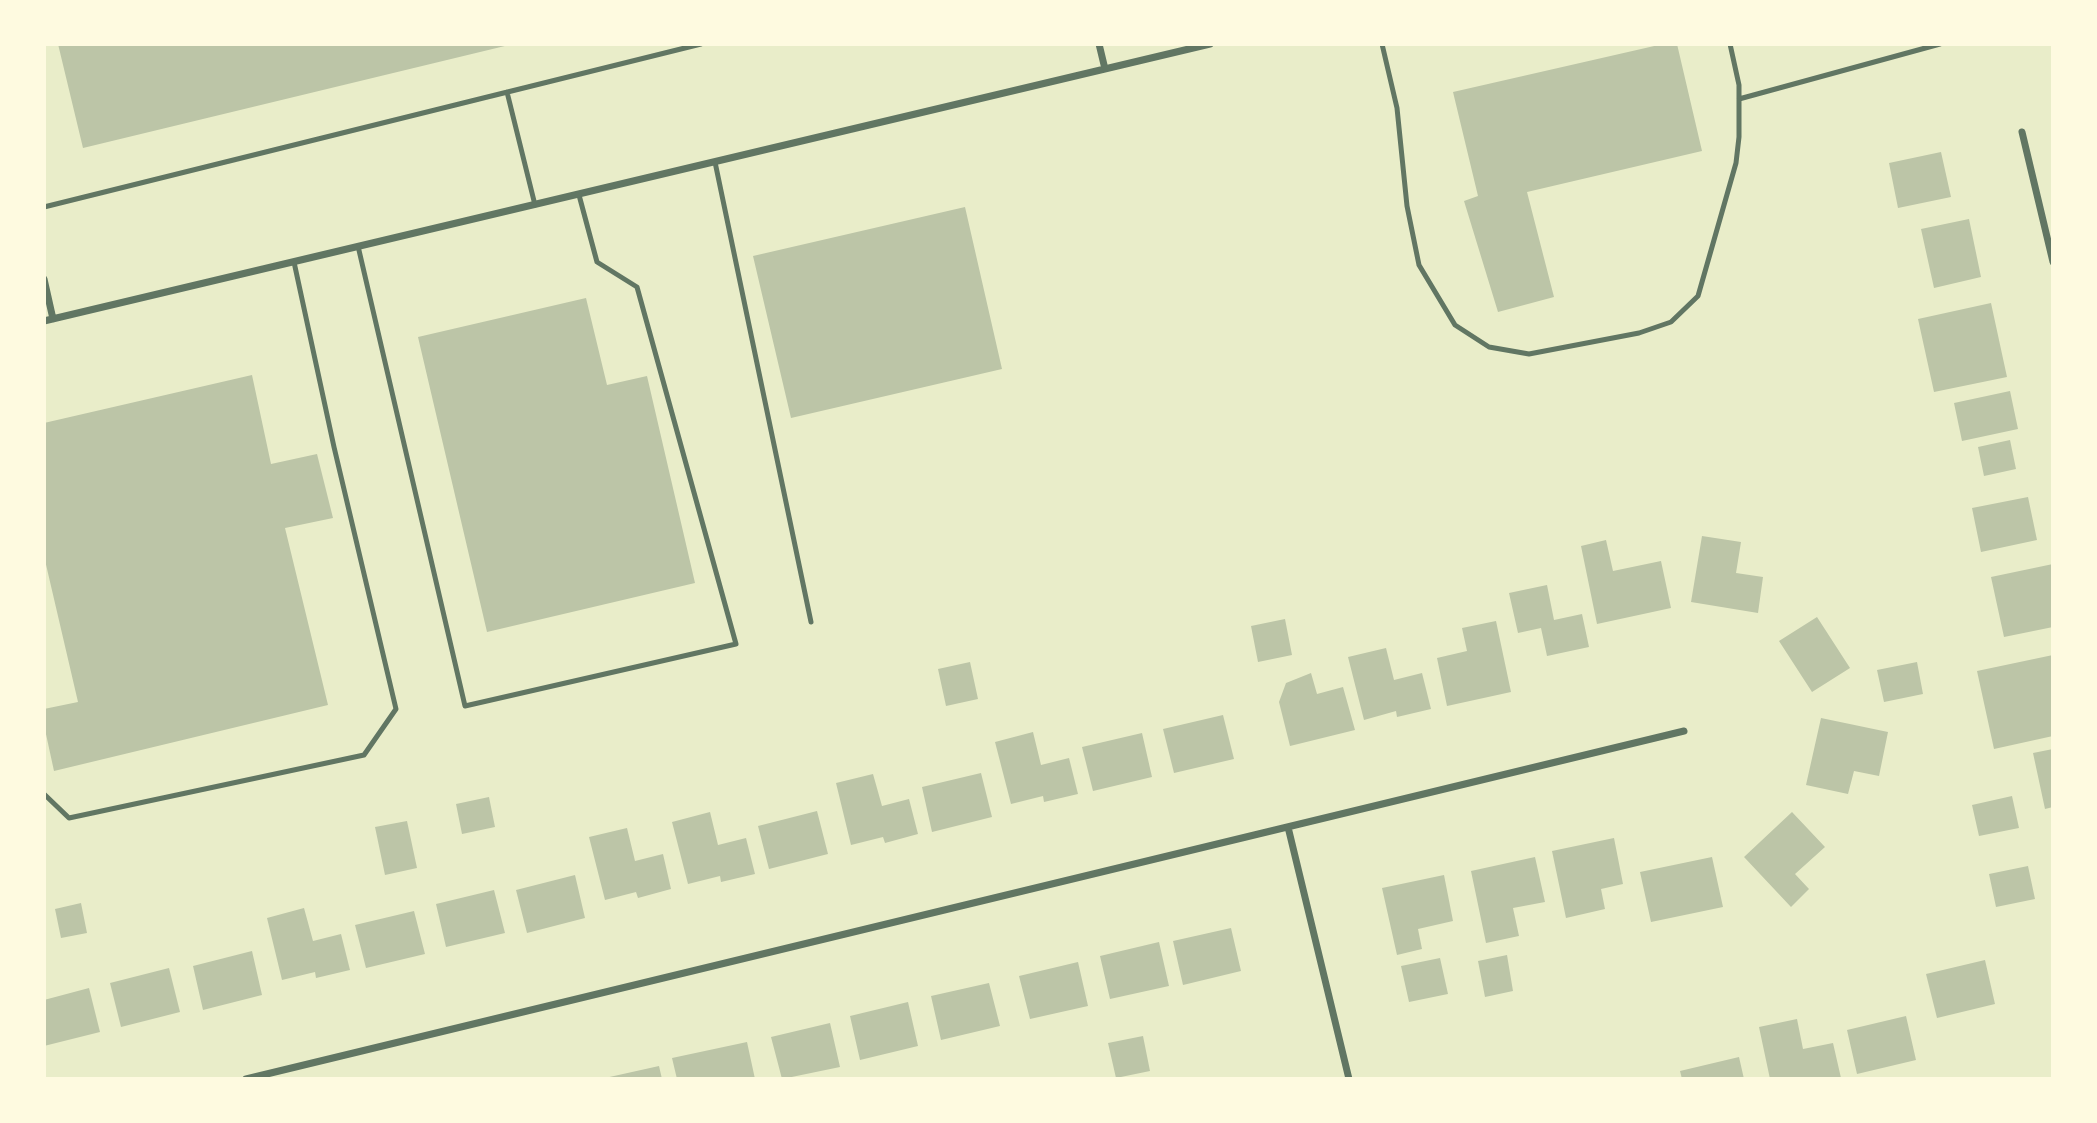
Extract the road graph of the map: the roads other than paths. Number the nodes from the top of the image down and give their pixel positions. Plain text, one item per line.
1 (701, 44) edge
2 (1100, 44) edge
3 (1210, 44) edge
4 (1382, 44) edge
5 (1730, 44) edge
6 (1940, 44) edge
7 (1105, 69) junction
8 (507, 92) junction
9 (1739, 99) junction
10 (2022, 132) dead end
11 (715, 162) junction
12 (579, 194) junction
13 (535, 205) junction
14 (44, 207) edge
15 (358, 246) junction
16 (294, 262) junction
17 (2053, 262) edge
18 (44, 279) edge
19 (53, 319) junction
20 (44, 321) edge
21 (811, 622) dead end
22 (1684, 731) dead end
23 (44, 794) edge
24 (1288, 827) junction
25 (246, 1079) edge
26 (1349, 1079) edge

1 - 8 lane
2 - 7 street
3 - 7 street
4 - 9 lane
5 - 9 lane
6 - 9 lane
7 - 11 street
8 - 13 lane
8 - 14 lane
10 - 17 street
11 - 12 street
11 - 21 lane
12 - 13 street
12 - 15 lane
13 - 15 street
15 - 16 street
16 - 19 street
16 - 23 lane
18 - 19 street
19 - 20 street
22 - 24 street
24 - 25 street
24 - 26 street

